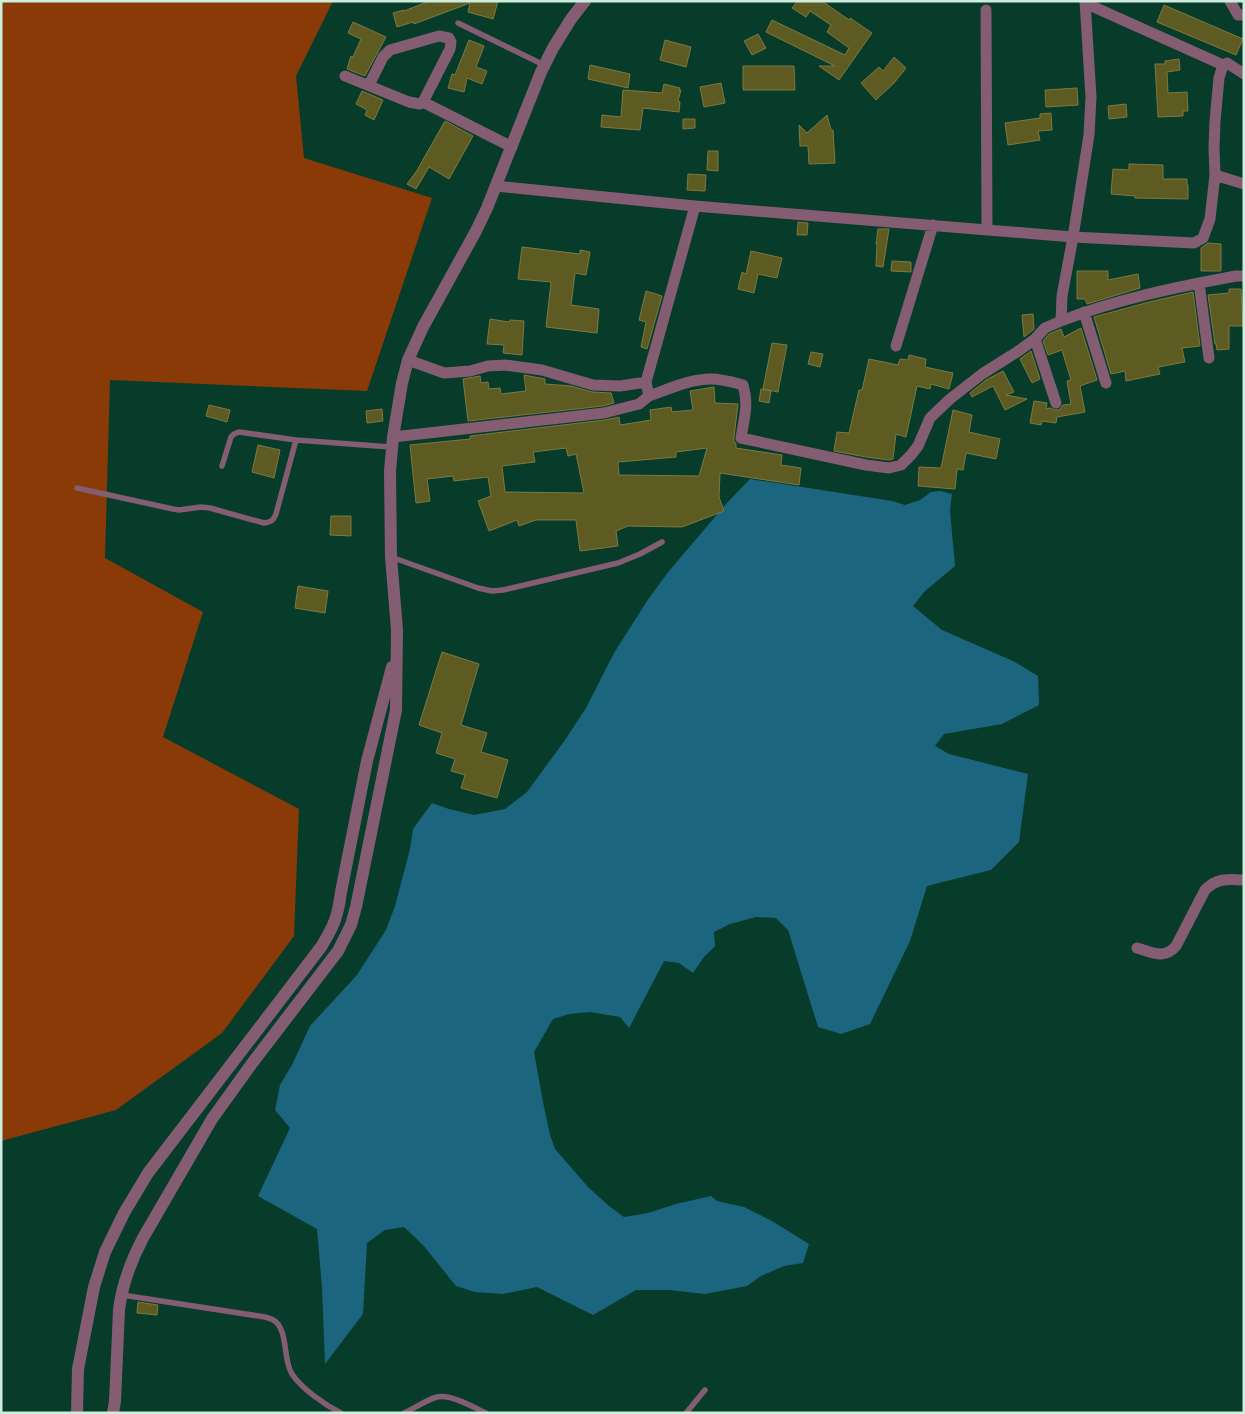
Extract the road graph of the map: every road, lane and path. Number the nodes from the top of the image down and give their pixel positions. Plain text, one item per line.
1 (584, 1) edge
2 (1230, 1) edge
3 (1085, 2) edge
4 (986, 10) dead end
5 (1244, 15) edge
6 (458, 23) dead end
7 (545, 65) junction
8 (1223, 65) junction
9 (1244, 74) edge
10 (345, 76) dead end
11 (369, 85) junction
12 (423, 102) junction
13 (512, 147) junction
14 (1215, 175) junction
15 (1244, 184) edge
16 (496, 186) junction
17 (695, 206) junction
18 (932, 225) junction
19 (987, 230) junction
20 (1073, 237) junction
21 (1244, 276) edge
22 (1198, 283) junction
23 (1084, 312) junction
24 (1061, 321) junction
25 (1035, 339) junction
26 (896, 346) dead end
27 (1209, 358) dead end
28 (408, 360) junction
29 (646, 382) junction
30 (1106, 383) dead end
31 (649, 396) junction
32 (1056, 403) dead end
33 (296, 440) junction
34 (393, 442) junction
35 (222, 466) dead end
36 (77, 488) dead end
37 (662, 542) dead end
38 (391, 557) junction
39 (396, 650) junction
40 (1244, 880) edge
41 (1137, 948) dead end
42 (120, 1295) junction
43 (704, 1390) dead end
44 (77, 1413) edge
45 (113, 1413) edge
46 (341, 1413) edge
47 (404, 1413) edge
48 (486, 1413) edge
49 (686, 1413) edge

1 - 7 street
2 - 5 street
3 - 8 street
3 - 20 street
4 - 19 street
6 - 7 lane
7 - 13 street
8 - 9 street
8 - 14 street
10 - 11 street
11 - 12 street
11 - 12 street
12 - 13 street
13 - 16 street
14 - 15 street
14 - 20 street
16 - 17 street
16 - 28 street
17 - 18 street
17 - 29 street
18 - 19 street
18 - 26 street
19 - 20 street
20 - 24 street
21 - 22 street
22 - 23 street
22 - 27 street
23 - 24 street
23 - 30 street
24 - 25 street
25 - 31 street
25 - 32 street
28 - 29 street
28 - 34 street
29 - 31 street
31 - 34 street
33 - 34 lane
33 - 35 lane
33 - 36 lane
34 - 38 street
37 - 38 lane
38 - 39 street
39 - 42 street
39 - 44 street
40 - 41 street
42 - 45 street
42 - 46 lane
43 - 49 lane
47 - 48 lane

